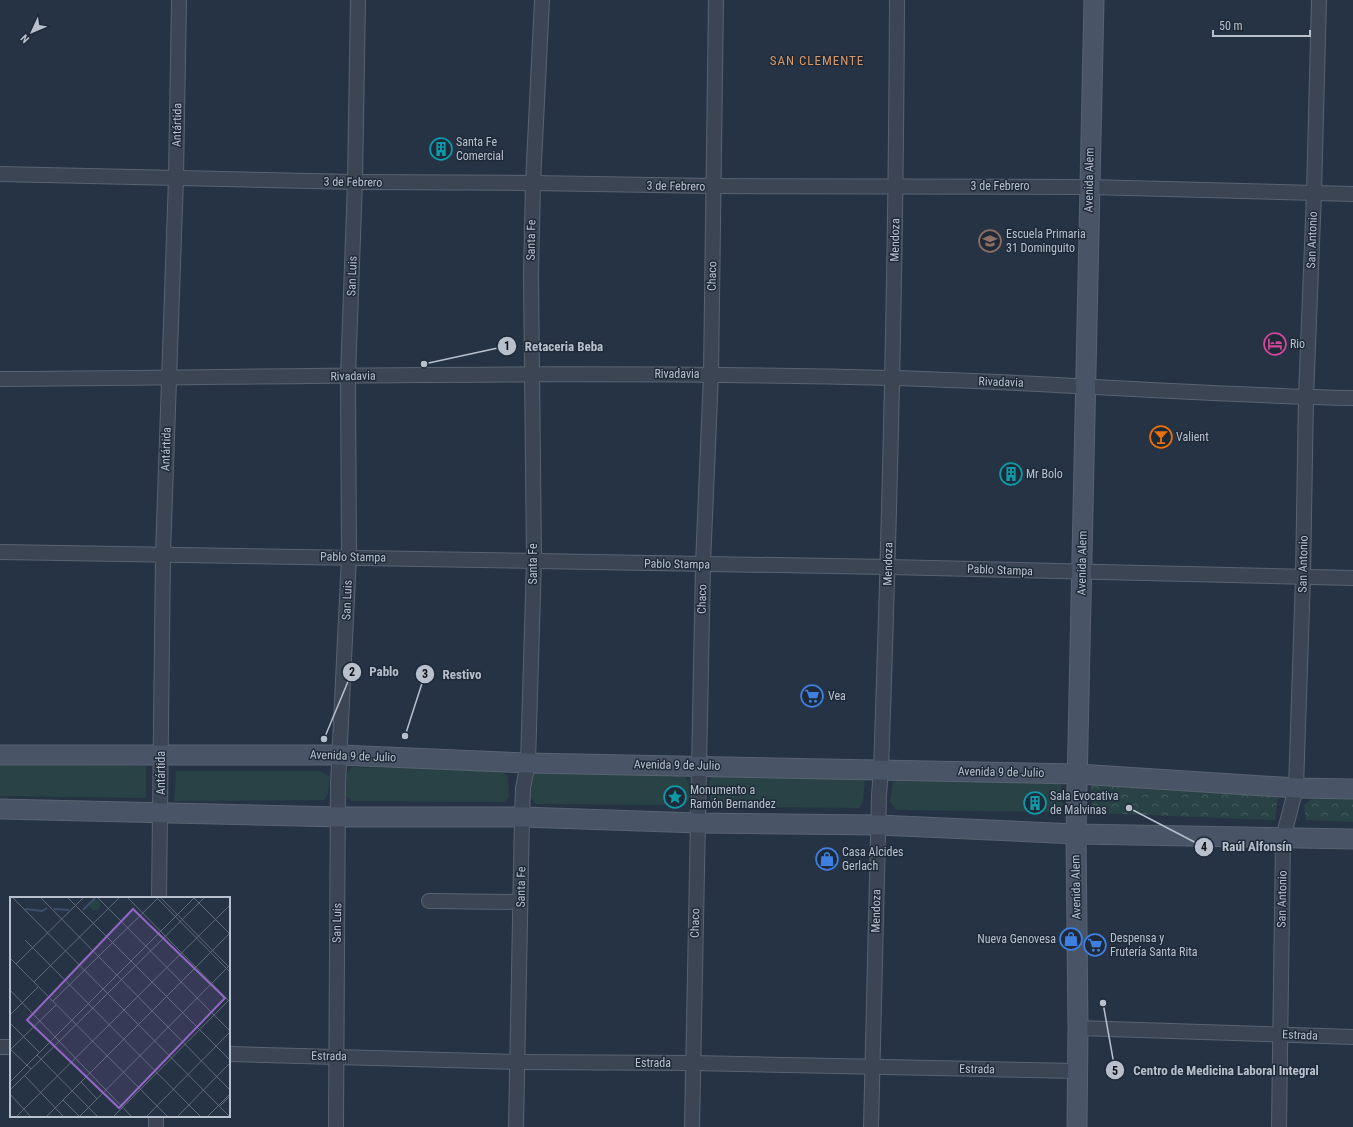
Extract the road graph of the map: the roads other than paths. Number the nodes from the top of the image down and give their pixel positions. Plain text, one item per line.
1 (179, 0) edge
2 (358, 0) edge
3 (542, 0) edge
4 (716, 0) edge
5 (897, 0) edge
6 (1094, 0) edge
7 (1319, 0) edge
8 (0, 174) edge
9 (176, 178) junction
10 (355, 182) junction
11 (532, 183) junction
12 (713, 186) junction
13 (897, 186) junction
14 (1089, 187) junction
15 (1314, 193) junction
16 (1353, 194) edge
17 (531, 374) junction
18 (711, 374) junction
19 (348, 376) junction
20 (168, 378) junction
21 (892, 378) junction
22 (0, 379) edge
23 (1084, 385) junction
24 (1306, 397) junction
25 (1353, 398) edge
26 (0, 552) edge
27 (163, 554) junction
28 (349, 557) junction
29 (534, 560) junction
30 (703, 564) junction
31 (888, 567) junction
32 (1082, 572) junction
33 (1303, 577) junction
34 (1353, 578) edge
35 (0, 755) edge
36 (161, 755) junction
37 (340, 755) junction
38 (528, 763) junction
39 (698, 766) junction
40 (881, 770) junction
41 (1078, 774) junction
42 (1296, 788) junction
43 (1353, 789) edge
44 (0, 809) edge
45 (161, 813) junction
46 (339, 817) junction
47 (522, 817) junction
48 (698, 823) junction
49 (878, 825) junction
50 (1076, 834) junction
51 (1283, 838) junction
52 (1353, 839) edge
53 (159, 897) edge
54 (429, 901) dead end
55 (520, 902) junction
56 (1078, 1028) junction
57 (1281, 1034) junction
58 (1353, 1037) edge
59 (230, 1054) edge
60 (336, 1056) junction
61 (517, 1062) junction
62 (692, 1063) junction
63 (873, 1066) junction
64 (1078, 1071) junction
65 (336, 1127) edge
66 (516, 1127) edge
67 (692, 1127) edge
68 (872, 1127) edge
69 (1077, 1127) edge
70 (1280, 1127) edge

1 - 9 street, Antártida
2 - 10 street, San Luis
3 - 11 street, Santa Fe
4 - 12 street, Chaco
5 - 13 street, Mendoza
6 - 14 main road, Avenida Alem
7 - 15 street, San Antonio
8 - 9 street, 3 de Febrero
9 - 10 street, 3 de Febrero
9 - 20 street, Antártida
10 - 11 street, 3 de Febrero
10 - 19 street, San Luis
11 - 12 street, 3 de Febrero
11 - 17 street, Santa Fe
12 - 13 street, 3 de Febrero
12 - 18 street, Chaco
13 - 14 street, 3 de Febrero
13 - 21 street, Mendoza
14 - 15 street, 3 de Febrero
14 - 23 main road, Avenida Alem
15 - 16 street, 3 de Febrero
15 - 24 street, San Antonio
17 - 18 street, Rivadavia
17 - 19 street, Rivadavia
17 - 29 street, Santa Fe
18 - 21 street, Rivadavia
18 - 30 street, Chaco
19 - 20 street, Rivadavia
19 - 28 street, San Luis
20 - 22 street, Rivadavia
20 - 27 street, Antártida
21 - 23 street, Rivadavia
21 - 31 street, Mendoza
23 - 24 street, Rivadavia
23 - 32 main road, Avenida Alem
24 - 25 street, Rivadavia
24 - 33 street, San Antonio
26 - 27 street, Pablo Stampa
27 - 28 street, Pablo Stampa
27 - 36 street, Antártida
28 - 29 street, Pablo Stampa
28 - 37 street, San Luis
29 - 30 street, Pablo Stampa
29 - 38 street, Santa Fe
30 - 31 street, Pablo Stampa
30 - 39 street, Chaco
31 - 32 street, Pablo Stampa
31 - 40 street, Mendoza
32 - 33 street, Pablo Stampa
32 - 41 main road, Avenida Alem
33 - 34 street, Pablo Stampa
33 - 42 street, San Antonio
35 - 36 main road, Avenida 9 de Julio
36 - 37 main road, Avenida 9 de Julio
36 - 45 street, Antártida
37 - 38 main road, Avenida 9 de Julio
37 - 46 street, San Luis
38 - 39 main road, Avenida 9 de Julio
38 - 47 street, Santa Fe
39 - 40 main road, Avenida 9 de Julio
39 - 48 street, Chaco
40 - 41 main road, Avenida 9 de Julio
40 - 49 street, Mendoza
41 - 42 main road, Avenida 9 de Julio
41 - 50 main road, Avenida Alem
42 - 43 main road, Avenida 9 de Julio
42 - 51 street, San Antonio
44 - 45 main road
45 - 46 main road
45 - 53 street, Antártida
46 - 47 main road
46 - 60 street, San Luis
47 - 48 main road
47 - 55 street, Santa Fe
48 - 49 main road
48 - 62 street, Chaco
49 - 50 main road
49 - 63 street, Mendoza
50 - 51 main road
50 - 56 main road, Avenida Alem
51 - 52 main road
51 - 57 street, San Antonio
54 - 55 street
55 - 61 street, Santa Fe
56 - 57 street, Estrada
56 - 64 main road, Avenida Alem
57 - 58 street, Estrada
57 - 70 street, San Antonio
59 - 60 street, Estrada
60 - 61 street, Estrada
60 - 65 street, San Luis
61 - 62 street, Estrada
61 - 66 street, Santa Fe
62 - 63 street, Estrada
62 - 67 street, Chaco
63 - 64 street, Estrada
63 - 68 street, Mendoza
64 - 69 main road, Avenida Alem

